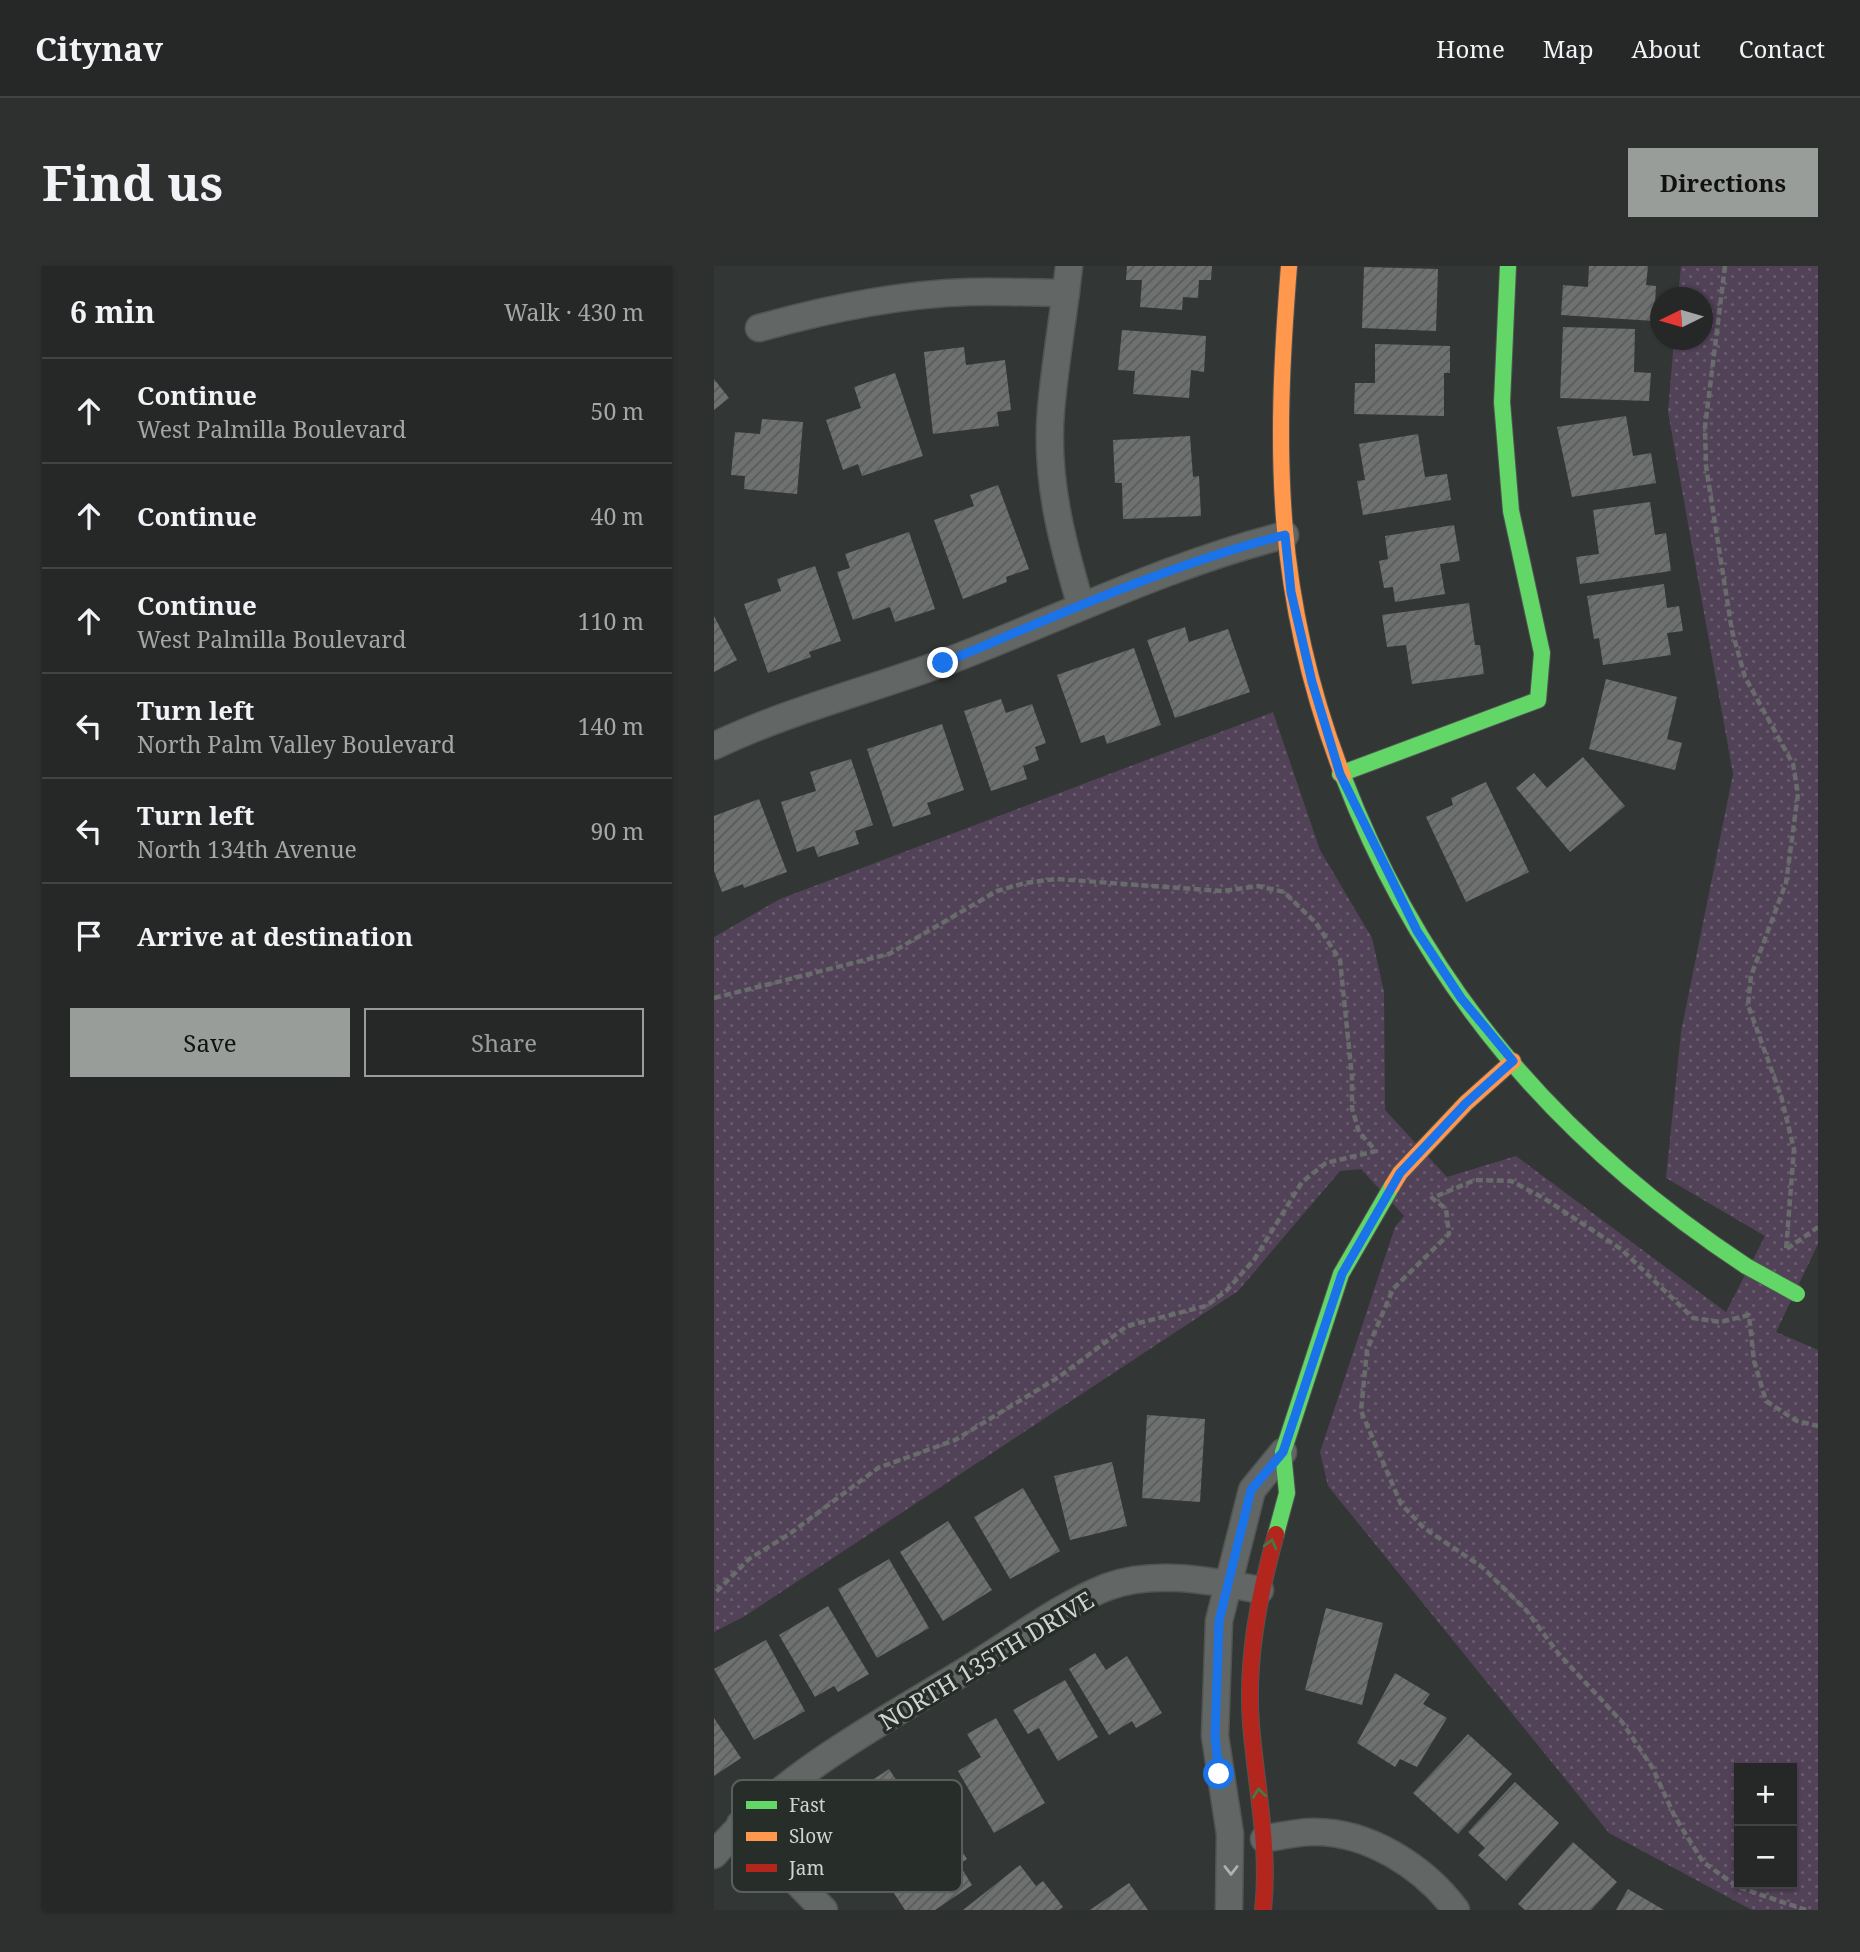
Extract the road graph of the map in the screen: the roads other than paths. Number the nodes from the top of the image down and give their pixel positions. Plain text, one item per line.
1 (1069, 266) edge
2 (1289, 266) edge
3 (1508, 266) edge
4 (1066, 293) junction
5 (759, 328) dead end
6 (1285, 535) junction
7 (1082, 606) junction
8 (714, 746) edge
9 (1340, 774) junction
10 (1513, 1061) junction
11 (1802, 1297) dead end
12 (1283, 1452) junction
13 (1226, 1583) junction
14 (1260, 1590) junction
15 (790, 1780) edge
16 (732, 1834) edge
17 (1264, 1839) junction
18 (714, 1855) edge
19 (806, 1892) edge
20 (824, 1910) edge
21 (1229, 1910) edge
22 (1263, 1910) edge
23 (1456, 1910) edge

1 - 4 street
2 - 6 street
3 - 9 street
4 - 5 street
4 - 7 street
6 - 7 street
6 - 9 street
7 - 8 street
9 - 10 street
10 - 11 street, bridge
10 - 12 street
12 - 13 street
14 -> 12 street
13 - 14 street, NORTH 135TH DRIVE
13 - 15 street, NORTH 135TH DRIVE
13 -> 21 street
17 -> 14 street
16 - 18 street, NORTH 135TH DRIVE
17 - 22 street
17 - 23 street
19 - 20 street

